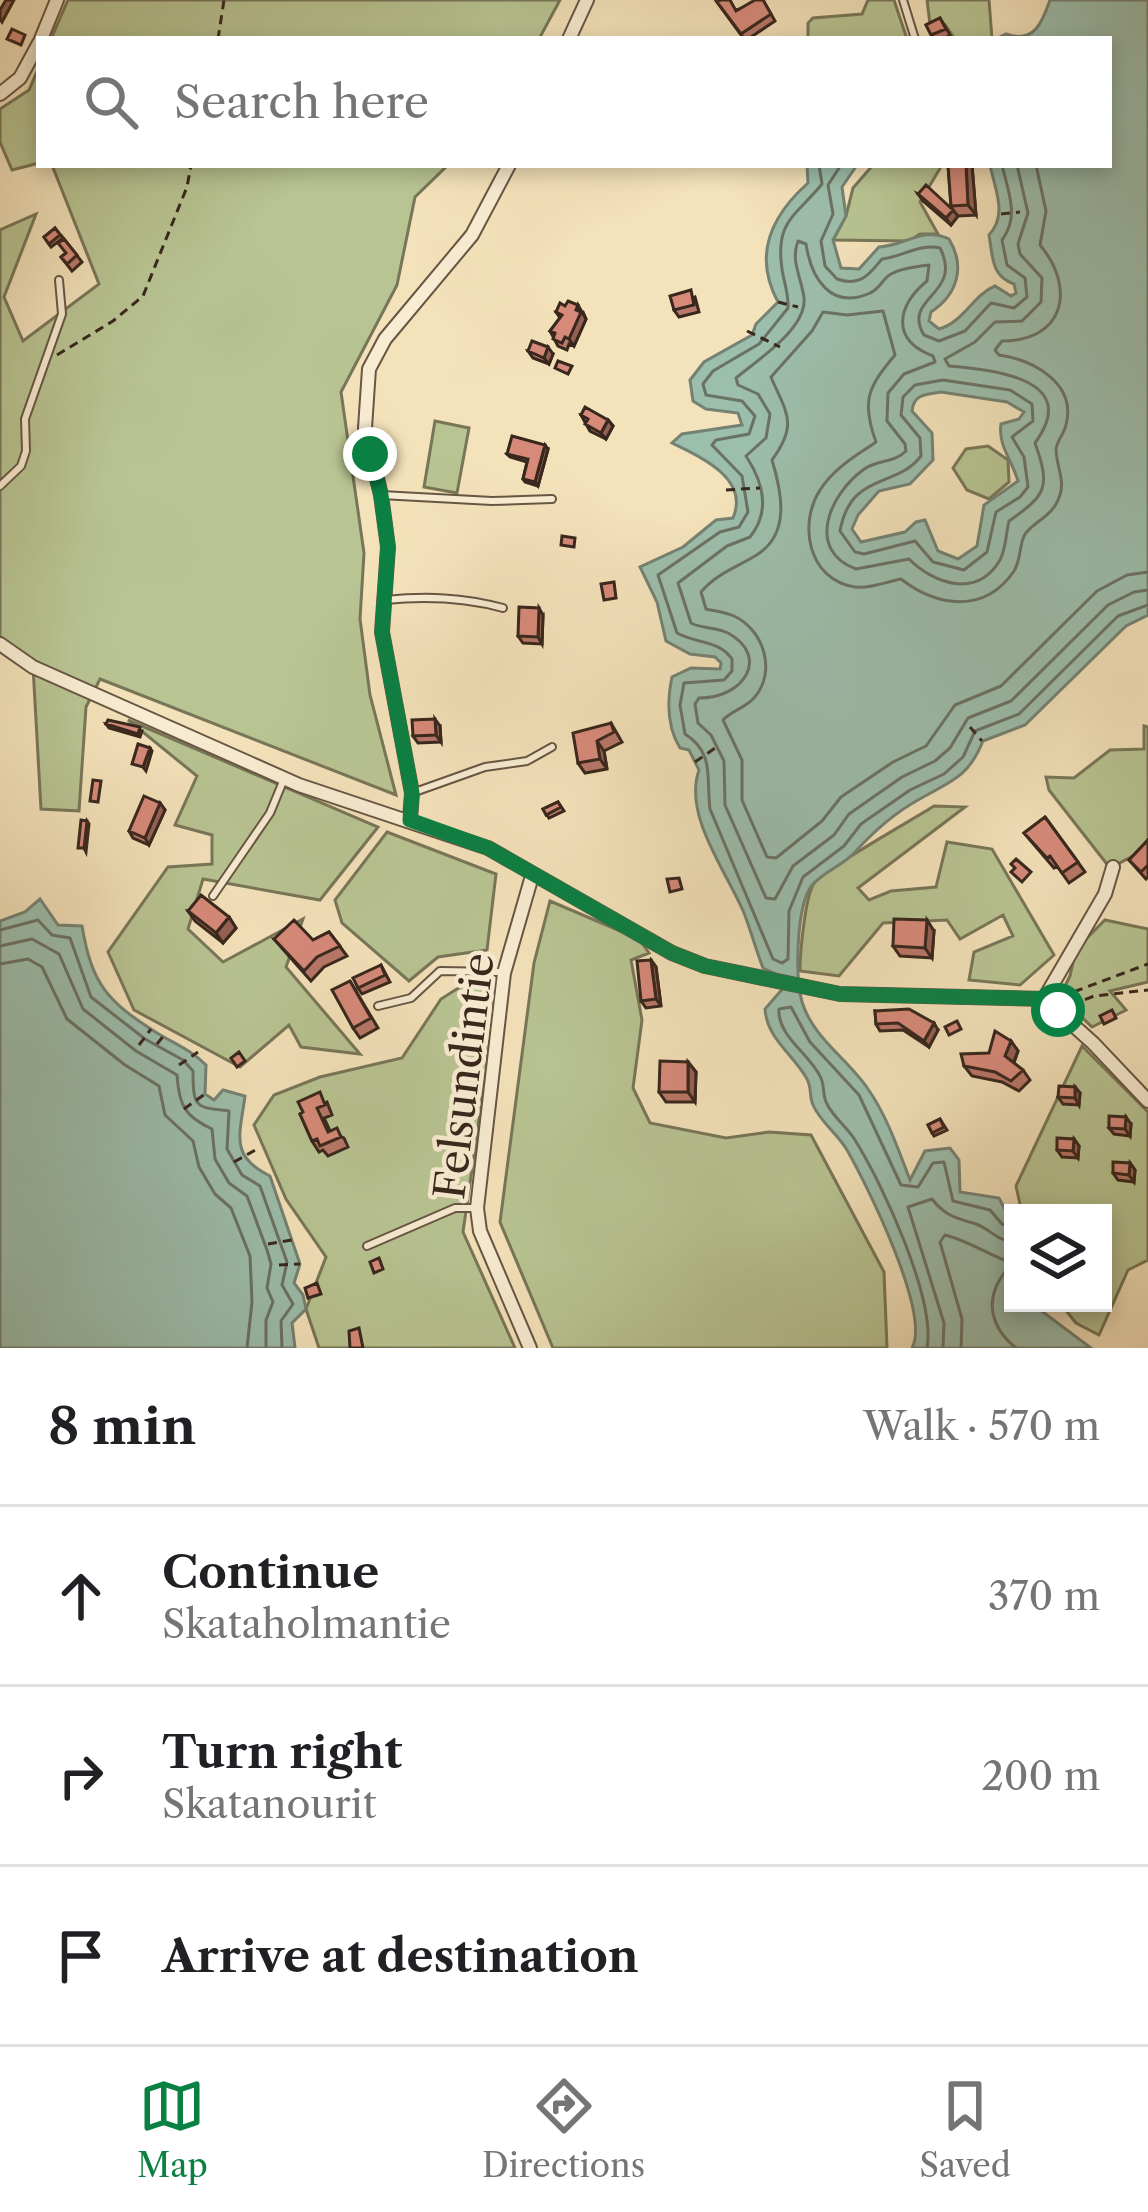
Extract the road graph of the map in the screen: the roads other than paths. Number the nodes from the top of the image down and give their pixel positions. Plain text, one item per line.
1 (57, 0) edge
2 (587, 0) edge
3 (903, 0) edge
4 (42, 36) edge
5 (570, 36) edge
6 (914, 36) edge
7 (36, 48) edge
8 (0, 94) edge
9 (507, 168) edge
10 (58, 280) dead end
11 (0, 486) edge
12 (381, 495) junction
13 (552, 499) dead end
14 (381, 600) junction
15 (503, 608) dead end
16 (0, 644) edge
17 (552, 747) dead end
18 (284, 779) junction
19 (412, 793) junction
20 (410, 820) junction
21 (1113, 867) dead end
22 (532, 877) junction
23 (213, 896) dead end
24 (504, 973) junction
25 (1051, 1004) junction
26 (378, 1006) dead end
27 (1148, 1101) edge
28 (477, 1208) junction
29 (367, 1246) dead end
30 (530, 1348) edge

1 - 4 street
2 - 5 street
3 - 6 lane
7 - 8 street
9 - 12 street
10 - 11 lane
12 - 13 lane
12 - 14 street
14 - 15 lane
14 - 19 street
16 - 18 street
17 - 19 lane
18 - 20 street
18 - 23 lane
19 - 20 street
20 - 22 street
21 - 25 street
22 - 24 street, Felsundintie
22 - 25 street
24 - 26 lane
24 - 28 street, Felsundintie
25 - 27 street
28 - 29 lane
28 - 30 street, Felsundintie

